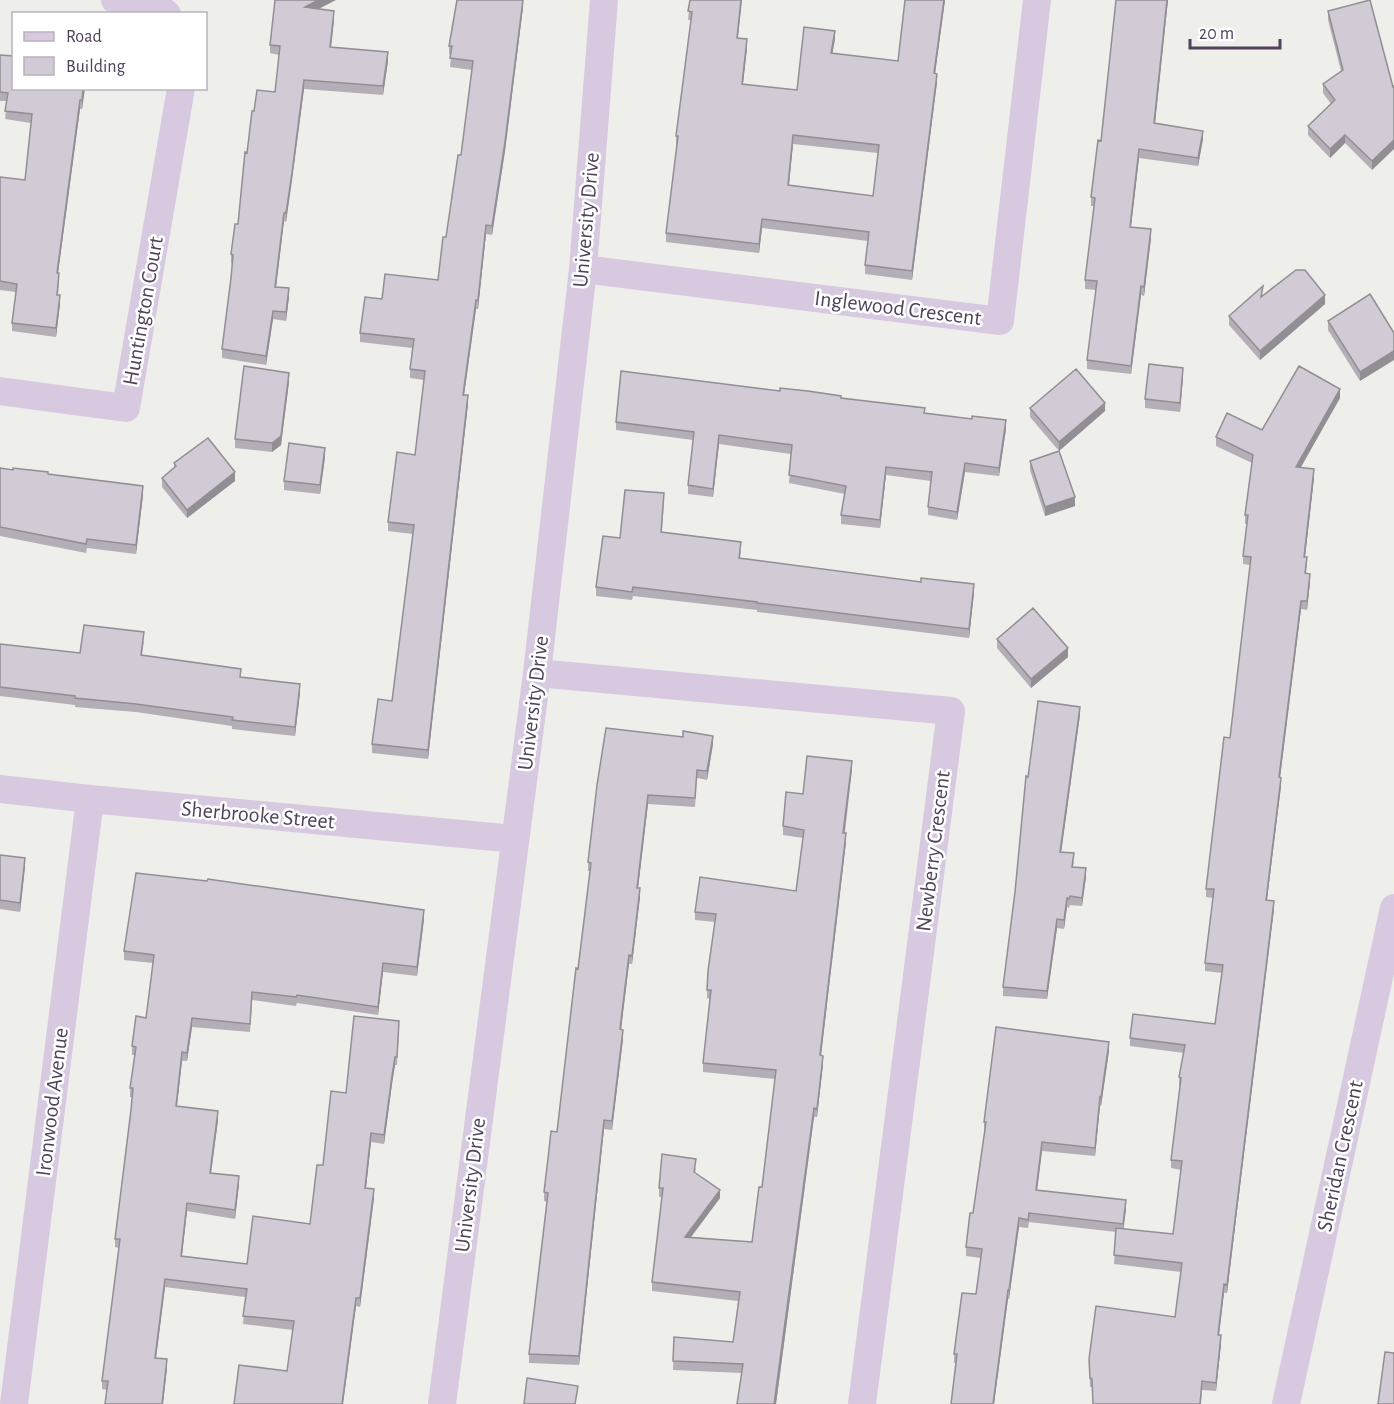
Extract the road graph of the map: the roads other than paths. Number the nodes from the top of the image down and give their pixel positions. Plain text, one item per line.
1 (115, 0) edge
2 (604, 0) edge
3 (1037, 0) edge
4 (164, 12) edge
5 (181, 90) edge
6 (583, 268) junction
7 (0, 391) edge
8 (537, 673) junction
9 (0, 789) edge
10 (90, 799) junction
11 (515, 838) junction
12 (1394, 908) edge
13 (14, 1404) edge
14 (442, 1404) edge
15 (862, 1404) edge
16 (1286, 1404) edge

1 - 4 street
2 - 6 street, University Drive
3 - 6 street, Inglewood Crescent
5 - 7 street, Huntington Court
6 - 8 street, University Drive
8 - 11 street, University Drive
8 - 15 street, Newberry Crescent
9 - 10 street, Sherbrooke Street
10 - 11 street, Sherbrooke Street
10 - 13 street, Ironwood Avenue
11 - 14 street, University Drive
12 - 16 street, Sheridan Crescent

